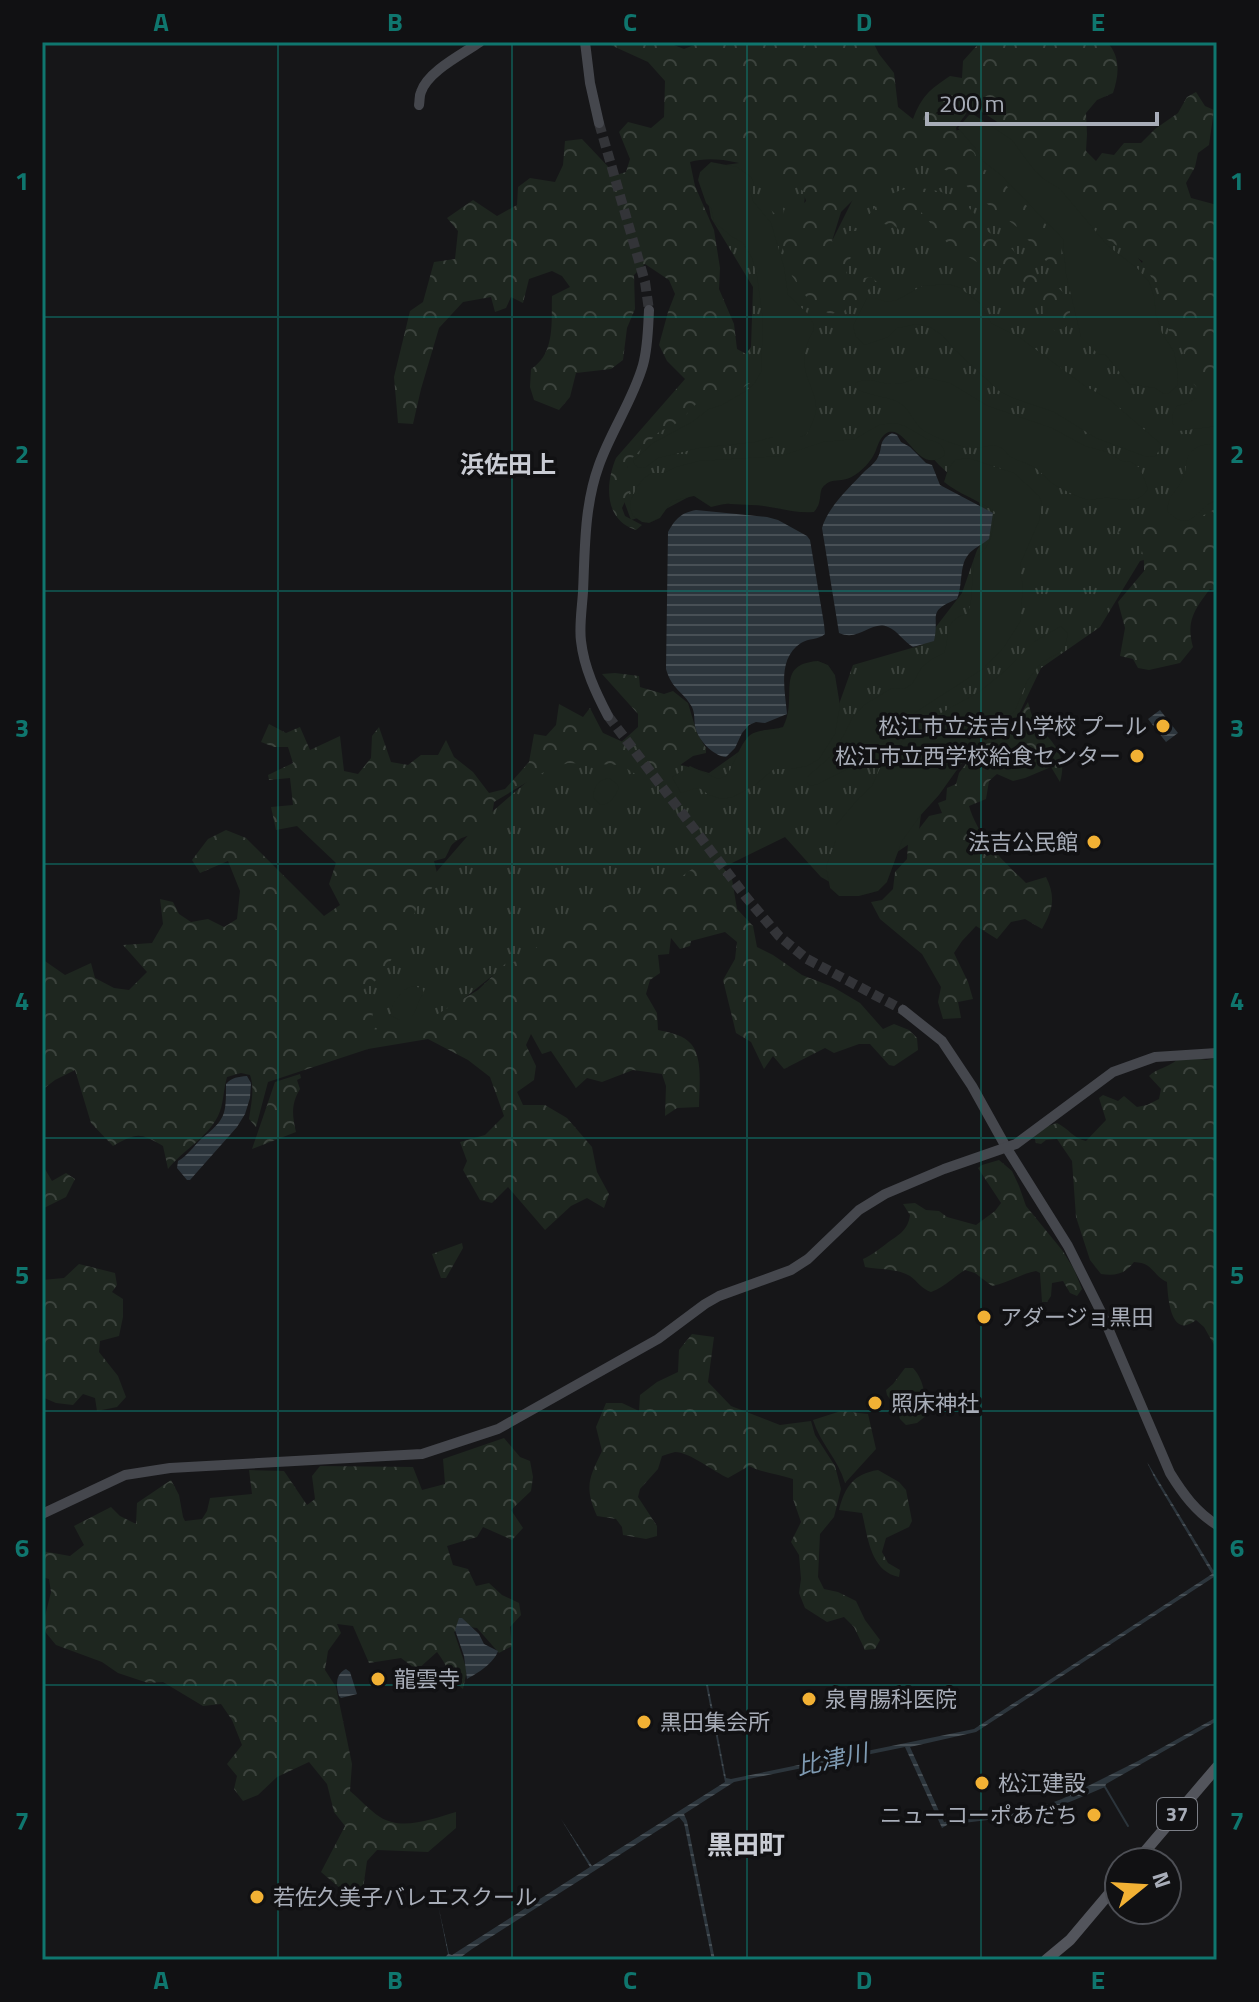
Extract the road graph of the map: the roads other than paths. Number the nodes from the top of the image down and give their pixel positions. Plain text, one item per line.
1 (480, 42) edge
2 (585, 42) edge
3 (419, 105) dead end
4 (599, 123) tunnel mouth
5 (649, 310) tunnel mouth
6 (608, 716) tunnel mouth
7 (903, 1010) tunnel mouth
8 (1217, 1053) edge
9 (1006, 1147) junction
10 (42, 1514) edge
11 (1217, 1525) edge
12 (1217, 1767) edge
13 (1150, 1846) edge
14 (1103, 1901) edge
15 (1046, 1960) edge

1 - 3 street
2 - 4 street
5 - 6 street
7 - 9 street
8 - 9 street
9 - 10 street
9 - 11 street
12 - 13 main road, 37
14 - 15 main road

